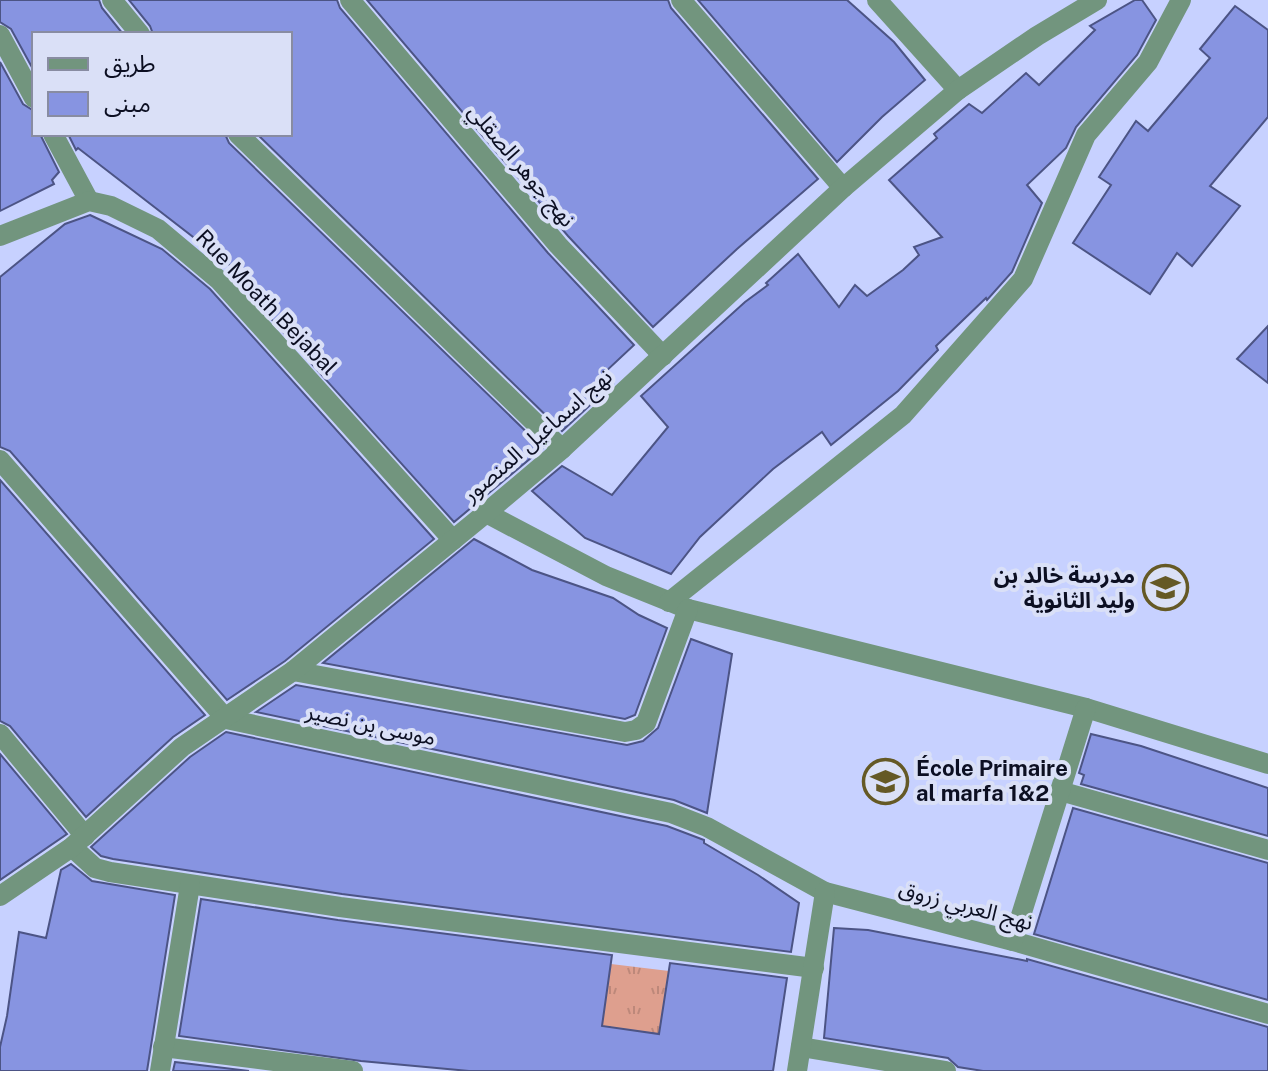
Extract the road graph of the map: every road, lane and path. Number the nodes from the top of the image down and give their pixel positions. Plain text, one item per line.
1 (112, 0) edge
2 (350, 0) edge
3 (681, 0) edge
4 (877, 0) edge
5 (1097, 0) edge
6 (1181, 0) edge
7 (138, 32) edge
8 (0, 35) edge
9 (958, 90) junction
10 (32, 94) edge
11 (54, 136) edge
12 (240, 136) edge
13 (843, 188) junction
14 (89, 201) junction
15 (0, 236) edge
16 (663, 356) junction
17 (562, 449) junction
18 (0, 460) edge
19 (486, 513) junction
20 (453, 540) junction
21 (678, 605) junction
22 (293, 671) junction
23 (1086, 708) junction
24 (226, 719) junction
25 (0, 734) edge
26 (1268, 764) edge
27 (1060, 791) junction
28 (78, 841) junction
29 (1268, 850) edge
30 (190, 885) junction
31 (825, 892) junction
32 (0, 896) edge
33 (1013, 941) junction
34 (814, 968) junction
35 (1268, 1014) edge
36 (163, 1047) junction
37 (801, 1047) junction
38 (263, 1066) edge
39 (160, 1071) edge
40 (353, 1071) edge
41 (797, 1071) edge
42 (946, 1071) edge

1 - 7 street
2 - 16 street, نهج جوهر الصقلي
3 - 13 street
4 - 9 street
5 - 9 street, نهج اسماعيل المنصور
6 - 21 street
8 - 10 street
9 - 13 street, نهج اسماعيل المنصور
11 - 14 street
12 - 17 street
13 - 16 street, نهج اسماعيل المنصور
14 - 15 street
14 - 20 street, Rue Moath Bejabal
16 - 17 street, نهج اسماعيل المنصور
17 - 19 street, نهج اسماعيل المنصور
18 - 24 street
19 - 20 street, نهج اسماعيل المنصور
19 - 21 street
20 - 22 street, نهج اسماعيل المنصور
21 - 22 street
21 - 23 street
22 - 24 street, نهج اسماعيل المنصور
23 - 26 street
23 - 27 street
24 - 28 street, نهج اسماعيل المنصور
24 - 31 street, موسى بن نصير
25 - 28 street
27 - 29 street
27 - 33 street
28 - 30 street
28 - 32 street, نهج اسماعيل المنصور
30 - 34 street
30 - 36 street
31 - 33 street, نهج العربي زروق
31 - 34 street
33 - 35 street, نهج العربي زروق
34 - 37 street
36 - 38 street
36 - 39 street
37 - 41 street
37 - 42 street
38 - 40 street

